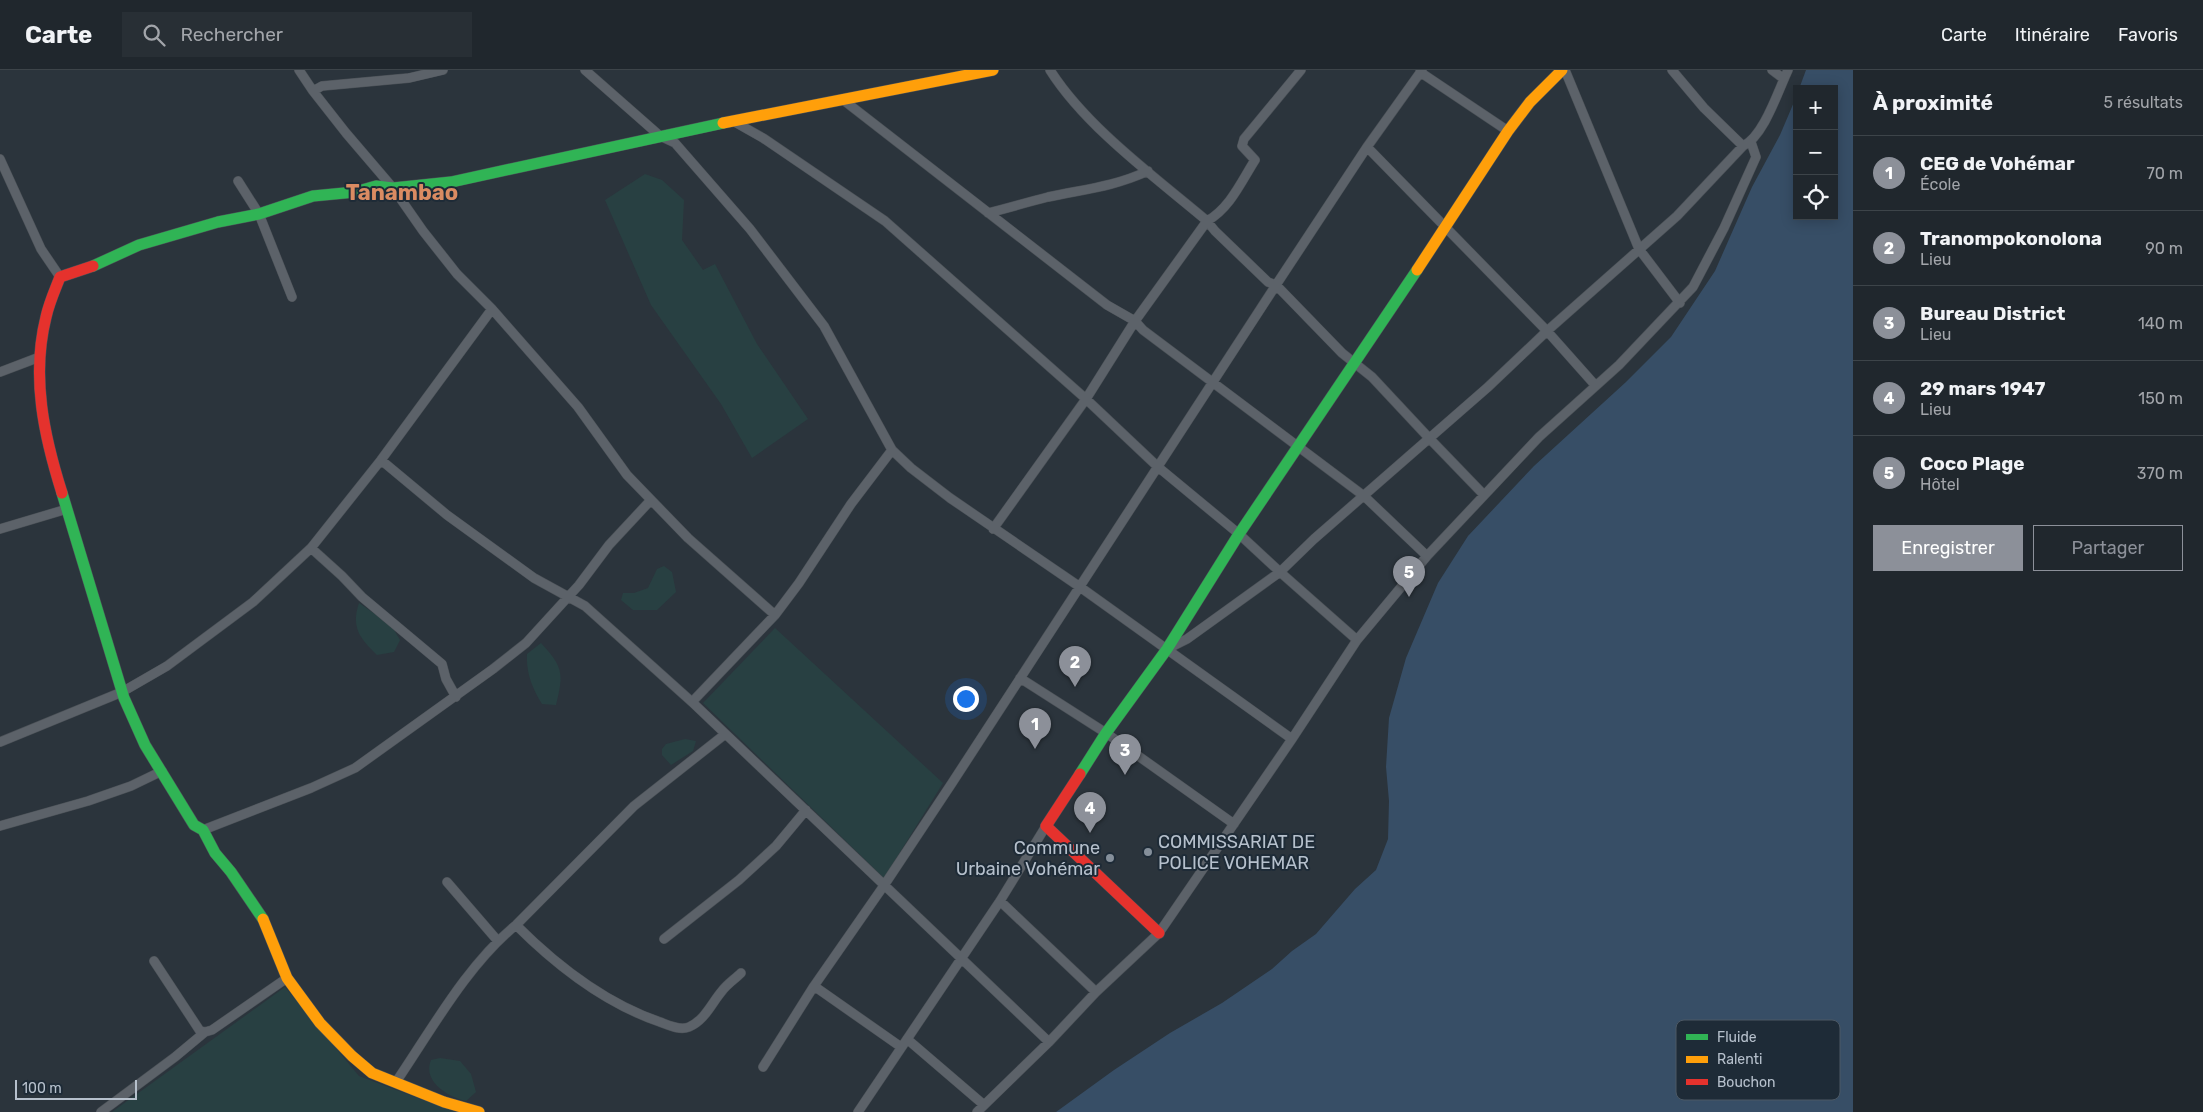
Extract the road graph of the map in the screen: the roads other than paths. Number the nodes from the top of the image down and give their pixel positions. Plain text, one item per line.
1 (299, 70) edge
2 (443, 70) edge
3 (585, 70) edge
4 (993, 70) edge
5 (1050, 70) edge
6 (1301, 70) edge
7 (1563, 70) edge
8 (1672, 70) edge
9 (1772, 70) edge
10 (1788, 70) edge
11 (1421, 71) edge
12 (1784, 79) junction
13 (313, 91) junction
14 (842, 99) junction
15 (733, 121) junction
16 (1508, 131) junction
17 (660, 136) junction
18 (1747, 144) junction
19 (1367, 147) junction
20 (0, 160) edge
21 (1148, 171) junction
22 (238, 181) dead end
23 (393, 188) junction
24 (988, 213) junction
25 (259, 214) junction
26 (1207, 221) junction
27 (1445, 228) junction
28 (1639, 249) junction
29 (60, 277) junction
30 (1276, 286) junction
31 (292, 297) dead end
32 (1680, 303) junction
33 (492, 309) junction
34 (1135, 321) junction
35 (1547, 331) junction
36 (38, 358) junction
37 (1355, 363) junction
38 (0, 372) edge
39 (1213, 381) junction
40 (1595, 385) junction
41 (1086, 398) junction
42 (1429, 438) junction
43 (1298, 448) junction
44 (892, 450) junction
45 (381, 460) junction
46 (1158, 467) junction
47 (1484, 495) junction
48 (1364, 496) junction
49 (650, 501) junction
50 (67, 509) junction
51 (0, 529) edge
52 (993, 529) junction
53 (1240, 534) junction
54 (311, 548) junction
55 (1427, 556) junction
56 (1280, 572) junction
57 (1080, 587) junction
58 (567, 597) junction
59 (774, 615) junction
60 (1357, 640) junction
61 (1167, 649) junction
62 (1020, 678) junction
63 (122, 692) junction
64 (456, 696) junction
65 (692, 702) junction
66 (1106, 733) junction
67 (724, 735) junction
68 (1292, 739) junction
69 (0, 742) edge
70 (162, 771) junction
71 (806, 810) junction
72 (1234, 824) junction
73 (0, 826) edge
74 (1046, 826) junction
75 (203, 830) junction
76 (448, 882) dead end
77 (885, 884) junction
78 (1000, 901) junction
79 (516, 924) junction
80 (1159, 933) junction
81 (664, 939) dead end
82 (497, 940) junction
83 (962, 958) junction
84 (154, 961) dead end
85 (741, 973) dead end
86 (287, 978) junction
87 (814, 986) junction
88 (1096, 992) junction
89 (205, 1032) junction
90 (907, 1039) junction
91 (1049, 1042) junction
92 (901, 1047) junction
93 (763, 1067) dead end
94 (396, 1082) junction
95 (984, 1104) junction
96 (101, 1112) edge
97 (479, 1112) edge
98 (858, 1112) edge
99 (977, 1112) edge

1 - 13 street
2 - 13 street
3 - 17 street
4 - 14 street
5 - 21 street
6 - 26 street
7 - 16 street
7 - 28 street
8 - 18 street
9 - 12 street
10 - 12 street
11 - 16 street
11 - 19 street
12 - 18 street
13 - 23 street
14 - 15 street
14 - 24 street
15 - 17 street
15 - 41 street
16 - 27 street
17 - 23 street
17 - 44 street
18 - 28 street
18 - 32 street
19 - 27 street
19 - 30 street
20 - 29 street
21 - 24 street
21 - 26 street
22 - 25 street
23 - 25 street
23 - 33 street
24 - 34 street
25 - 29 street
25 - 31 street
26 - 30 street
26 - 34 street
27 - 35 street
27 - 37 street
28 - 32 street
28 - 35 street
29 - 36 street
30 - 37 street
30 - 39 street
32 - 40 street
33 - 45 street
33 - 49 street
34 - 39 street
34 - 41 street
35 - 40 street
35 - 42 street
36 - 38 street
36 - 50 street
37 - 42 street
37 - 43 street
39 - 43 street
39 - 46 street
40 - 47 street
41 - 46 street
41 - 52 street
42 - 47 street
42 - 48 street
43 - 48 street
43 - 53 street
44 - 52 street
44 - 59 street
45 - 54 street
45 - 58 street
46 - 53 street
46 - 57 street
47 - 55 street
48 - 55 street
48 - 56 street
49 - 58 street
49 - 59 street
50 - 51 street
50 - 63 street
52 - 57 street
53 - 56 street
53 - 61 street
54 - 63 street
54 - 64 street
55 - 60 street
56 - 60 street
56 - 61 street
57 - 61 street
57 - 62 street
58 - 64 street
58 - 65 street
59 - 65 street
60 - 68 street
61 - 66 street
61 - 68 street
62 - 66 street
62 - 77 street
63 - 69 street
63 - 70 street
64 - 75 street
65 - 67 street
66 - 72 street
66 - 74 street
67 - 71 street
67 - 79 street
68 - 72 street
70 - 73 street
70 - 75 street
71 - 77 street
71 - 81 street
72 - 80 street
74 - 78 street
74 - 80 street
75 - 86 street
76 - 82 street
77 - 83 street
77 - 87 street
78 - 83 street
78 - 88 street
79 - 82 street
79 - 85 street
80 - 88 street
82 - 94 street
83 - 90 street
83 - 91 street
84 - 89 street
86 - 89 street
86 - 94 street
87 - 92 street
87 - 93 street
88 - 91 street
89 - 96 street
90 - 92 street
90 - 95 street
91 - 95 street
92 - 98 street
94 - 97 street
95 - 99 street

